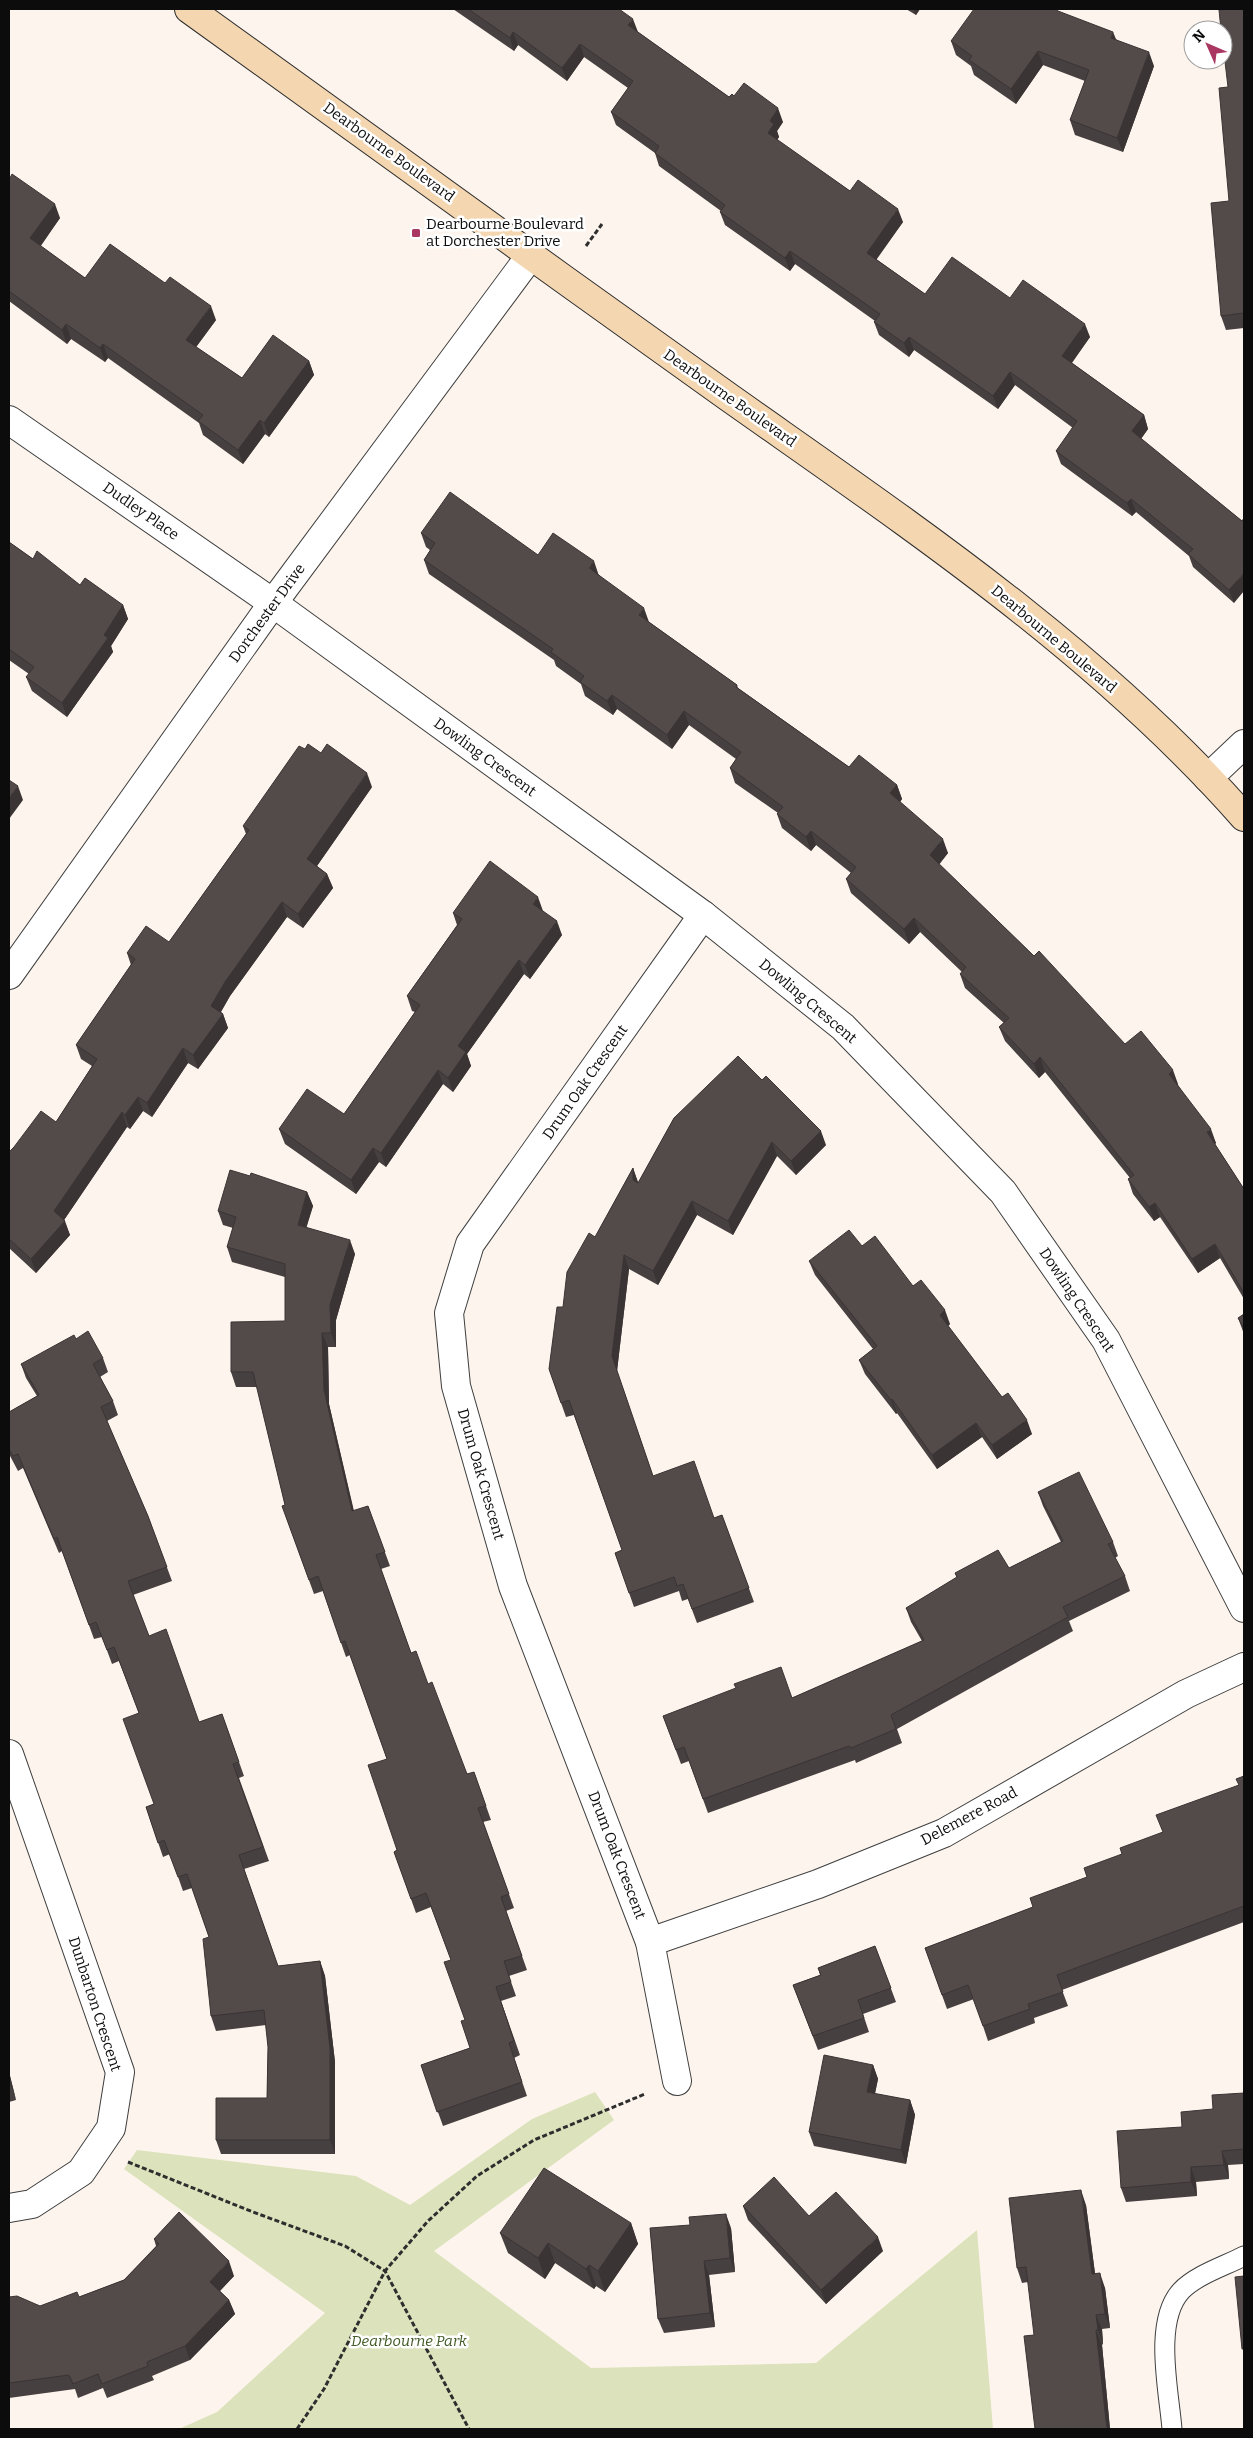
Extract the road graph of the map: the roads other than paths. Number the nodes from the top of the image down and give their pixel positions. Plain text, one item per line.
1 (189, 9) edge
2 (531, 255) junction
3 (9, 420) edge
4 (273, 603) junction
5 (1244, 744) edge
6 (1208, 778) junction
7 (1244, 817) edge
8 (703, 915) junction
9 (9, 975) edge
10 (1244, 1608) edge
11 (1244, 1667) edge
12 (9, 1754) edge
13 (650, 1942) junction
14 (677, 2081) road end
15 (9, 2208) edge
16 (1244, 2256) edge
17 (1172, 2429) edge

1 - 2 street, Dearbourne Boulevard
2 - 4 street, Dorchester Drive
2 - 6 street, Dearbourne Boulevard
3 - 4 street, Dudley Place
4 - 8 street, Dowling Crescent
4 - 9 street, Dorchester Drive
5 - 6 street
6 - 7 street, Dearbourne Boulevard
8 - 10 street, Dowling Crescent
8 - 13 street, Drum Oak Crescent
11 - 13 street, Delemere Road
12 - 15 street, Dunbarton Crescent
13 - 14 street, Drum Oak Crescent
16 - 17 lane

